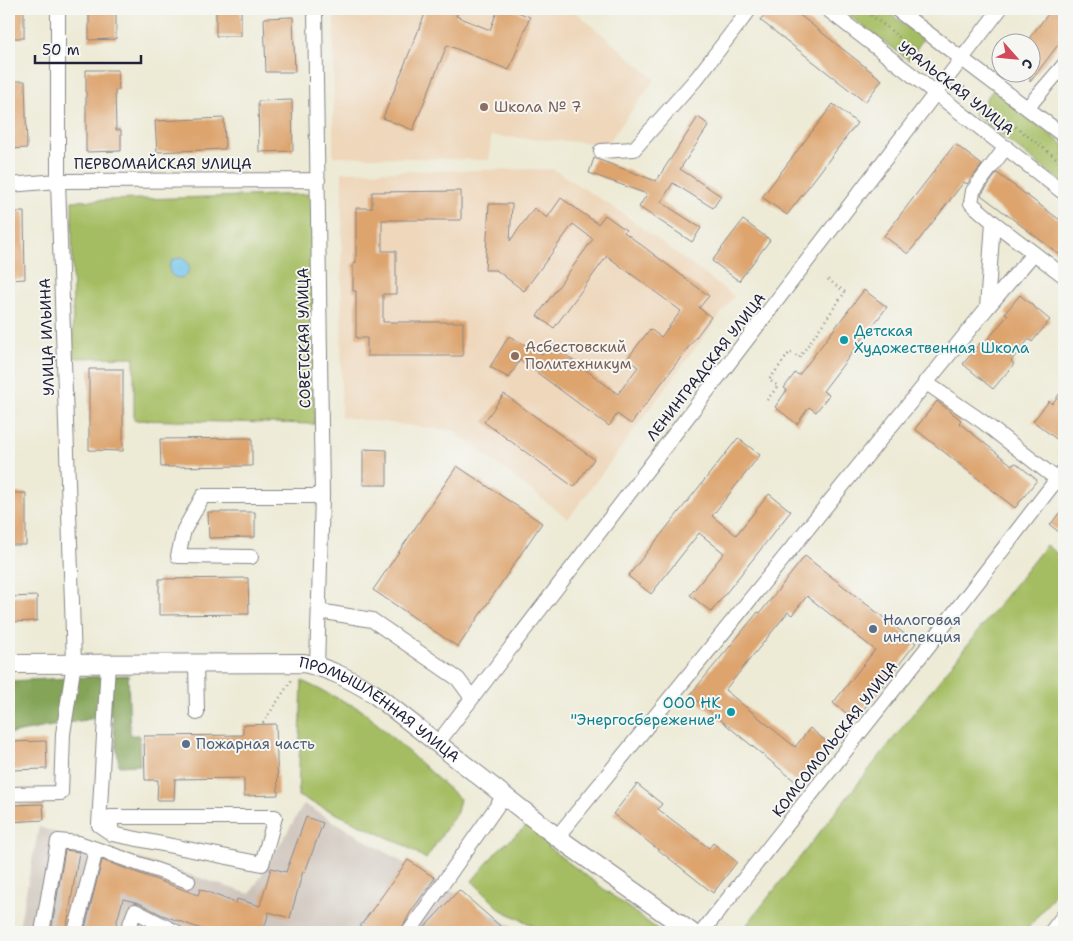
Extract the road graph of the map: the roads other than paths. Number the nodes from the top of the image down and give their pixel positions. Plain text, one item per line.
1 (58, 9) edge
2 (315, 9) edge
3 (750, 9) edge
4 (828, 9) edge
5 (896, 9) edge
6 (1000, 9) edge
7 (961, 59) junction
8 (1064, 65) edge
9 (935, 92) junction
10 (1027, 108) junction
11 (1064, 136) edge
12 (1006, 148) junction
13 (601, 151) dead end
14 (58, 180) junction
15 (318, 180) junction
16 (9, 185) edge
17 (1064, 193) edge
18 (993, 222) junction
19 (1034, 253) junction
20 (1064, 276) edge
21 (987, 308) junction
22 (925, 382) junction
23 (1062, 478) edge
24 (322, 496) junction
25 (251, 557) dead end
26 (318, 611) junction
27 (196, 662) junction
28 (74, 663) junction
29 (108, 663) junction
30 (9, 664) edge
31 (310, 664) junction
32 (472, 698) junction
33 (197, 713) dead end
34 (437, 744) junction
35 (9, 794) edge
36 (504, 796) junction
37 (112, 834) junction
38 (557, 837) junction
39 (96, 850) junction
40 (188, 881) dead end
41 (1064, 915) edge
42 (42, 932) edge
43 (75, 932) edge
44 (127, 932) edge
45 (176, 932) edge
46 (409, 932) edge
47 (691, 932) edge
48 (702, 932) edge
49 (1051, 932) edge

1 - 14 street, УЛИЦА ИЛЬИНА
2 - 15 street, СОВЕТСКАЯ УЛИЦА
3 - 13 street
4 - 9 street, УРАЛЬСКАЯ УЛИЦА
5 - 7 street, УРАЛЬСКАЯ УЛИЦА
6 - 7 street, ЛЕНИНГРАДСКАЯ УЛИЦА
7 - 9 street, ЛЕНИНГРАДСКАЯ УЛИЦА
7 - 10 street, УРАЛЬСКАЯ УЛИЦА
8 - 10 street
9 - 12 street, УРАЛЬСКАЯ УЛИЦА
9 - 32 street, ЛЕНИНГРАДСКАЯ УЛИЦА
10 - 11 street, УРАЛЬСКАЯ УЛИЦА
12 - 17 street, УРАЛЬСКАЯ УЛИЦА
12 - 18 street
14 - 15 street, ПЕРВОМАЙСКАЯ УЛИЦА
14 - 16 street, ПЕРВОМАЙСКАЯ УЛИЦА
14 - 28 street, УЛИЦА ИЛЬИНА
15 - 24 street, СОВЕТСКАЯ УЛИЦА
18 - 19 street
18 - 21 street
19 - 20 street
19 - 21 street
21 - 22 street
22 - 23 street
22 - 38 street
23 - 48 street, КОМСОМОЛЬСКАЯ УЛИЦА
24 - 25 street
24 - 26 street, СОВЕТСКАЯ УЛИЦА
26 - 31 street, СОВЕТСКАЯ УЛИЦА
26 - 32 street
27 - 29 main road, ПРОМЫШЛЕННАЯ УЛИЦА
27 - 31 main road, ПРОМЫШЛЕННАЯ УЛИЦА
27 - 33 street
28 - 29 main road, ПРОМЫШЛЕННАЯ УЛИЦА
28 - 30 main road, ПРОМЫШЛЕННАЯ УЛИЦА
28 - 35 street, УЛИЦА ИЛЬИНА
29 - 37 street
31 - 34 main road, ПРОМЫШЛЕННАЯ УЛИЦА
32 - 34 street, ЛЕНИНГРАДСКАЯ УЛИЦА
34 - 36 main road, ПРОМЫШЛЕННАЯ УЛИЦА
36 - 38 main road, ПРОМЫШЛЕННАЯ УЛИЦА
36 - 46 street
37 - 37 street
38 - 47 main road, ПРОМЫШЛЕННАЯ УЛИЦА
39 - 40 street
39 - 42 street
39 - 43 street
41 - 49 street
44 - 45 street

